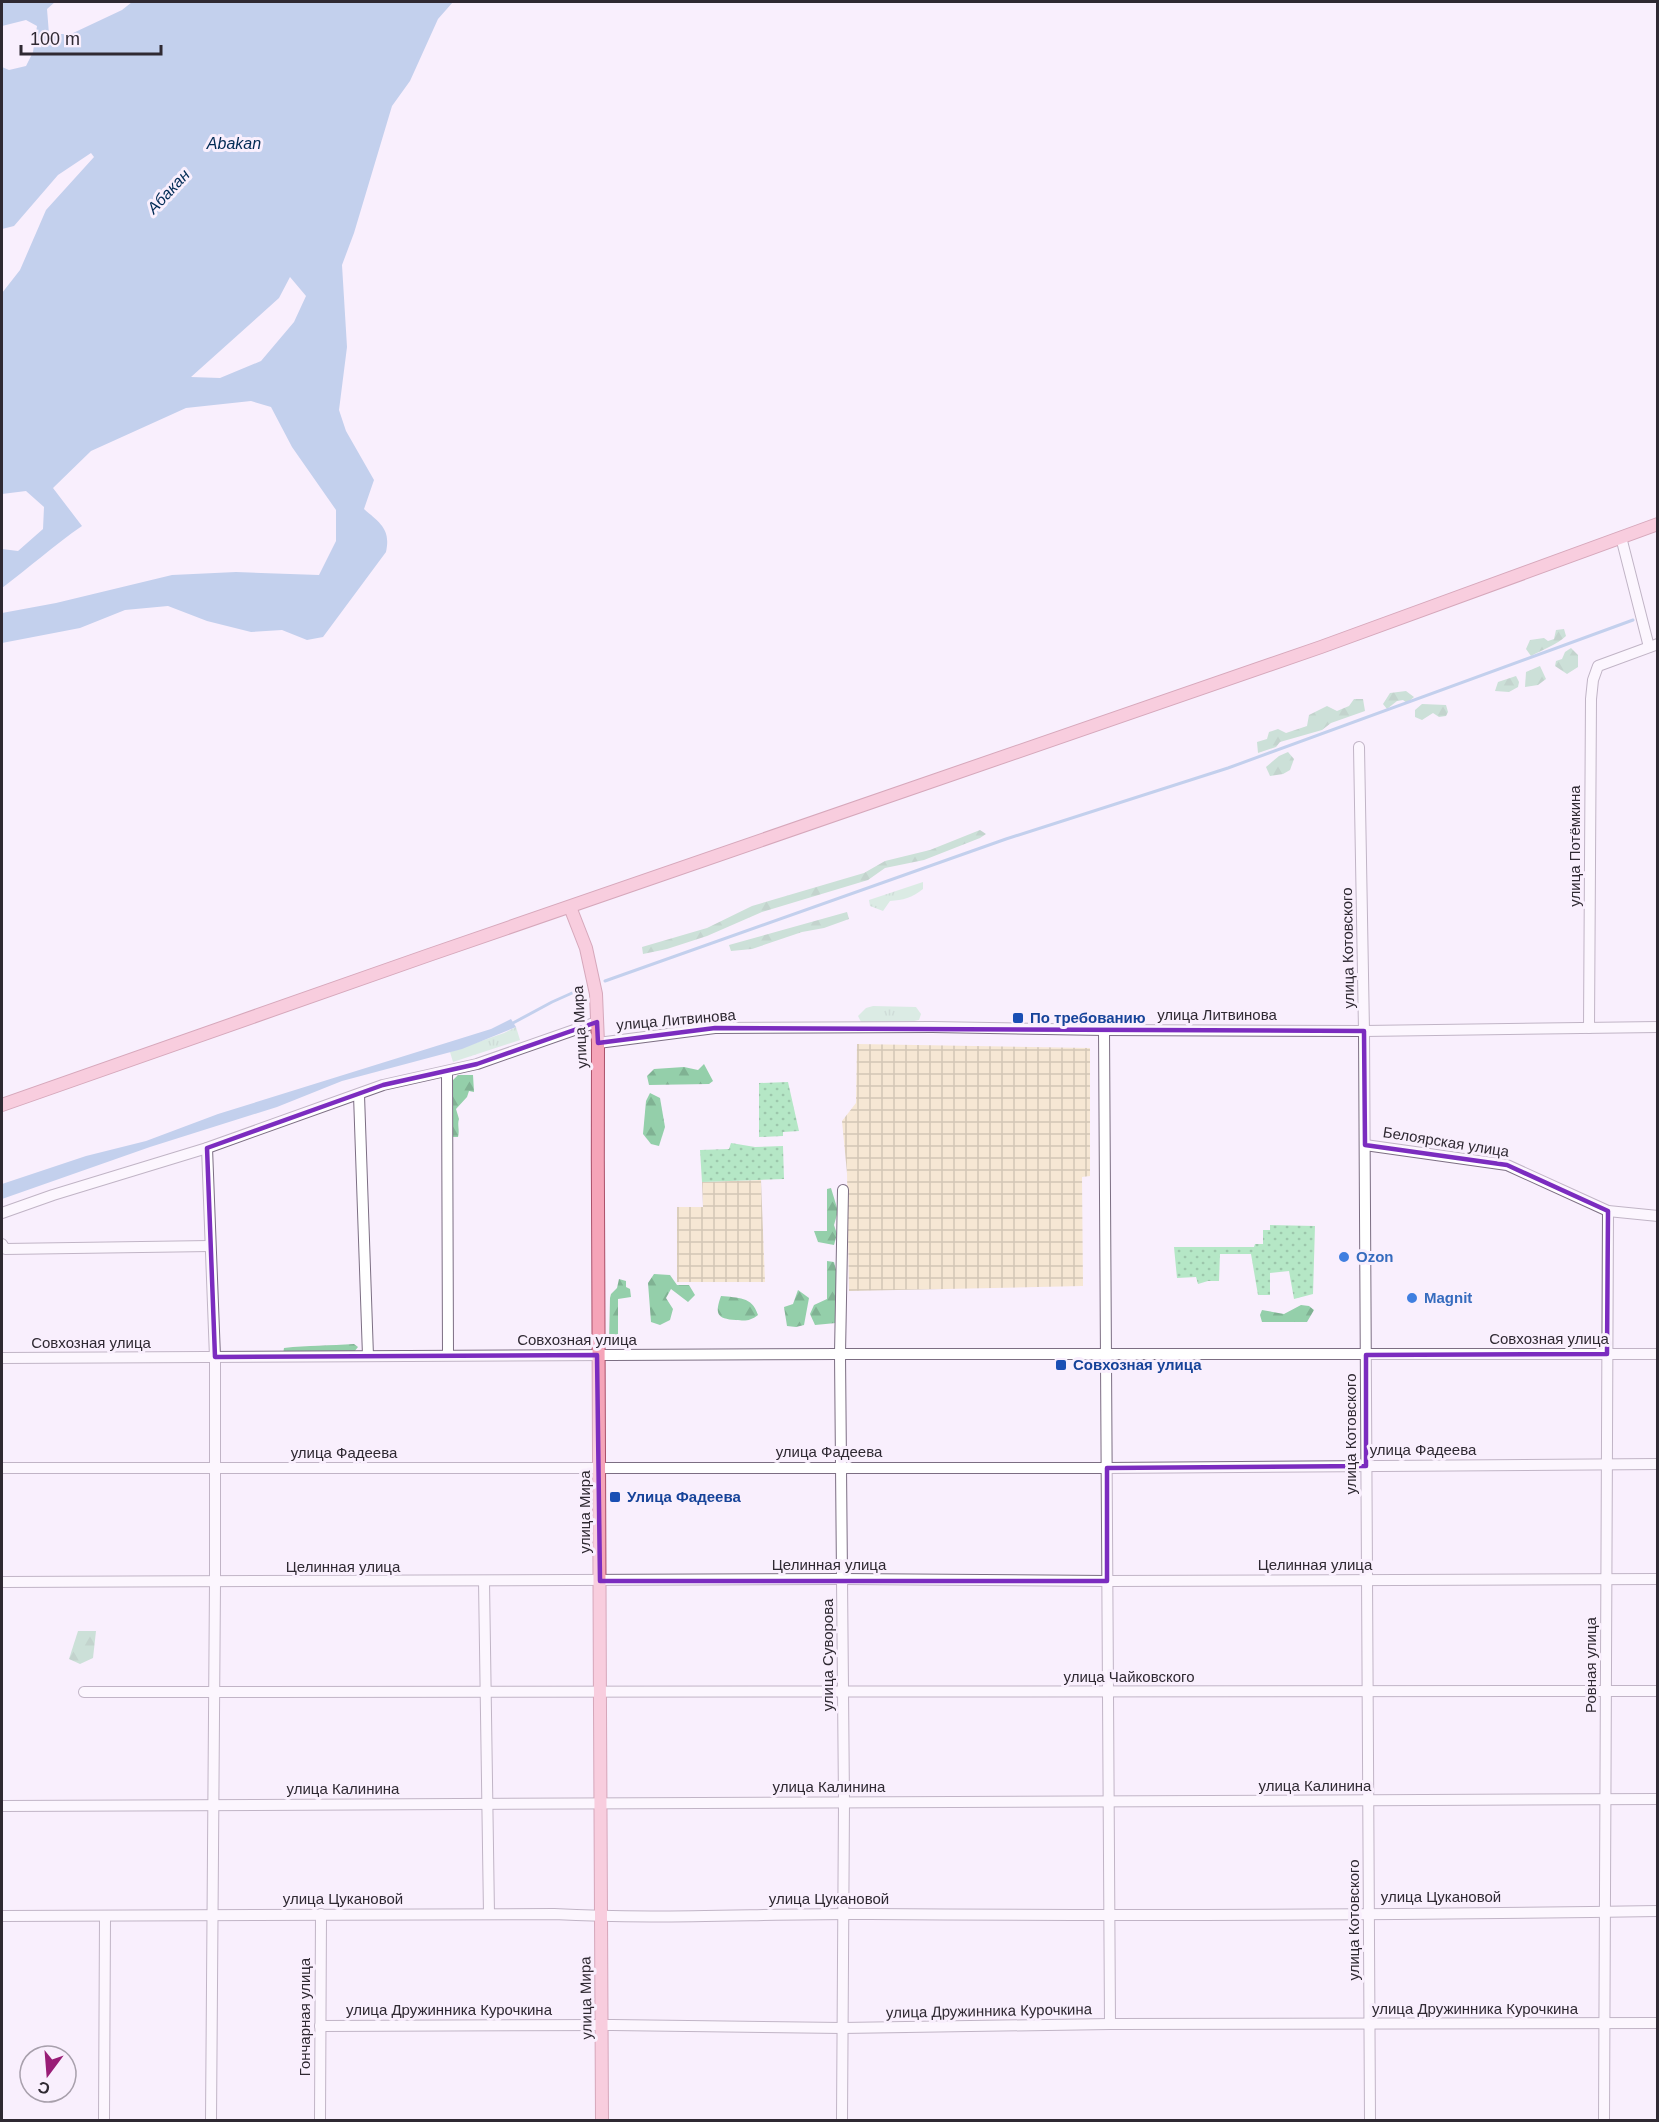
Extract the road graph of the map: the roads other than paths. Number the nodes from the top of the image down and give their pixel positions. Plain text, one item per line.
1 (1658, 524) edge
2 (1621, 537) junction
3 (1653, 646) edge
4 (1359, 747) dead end
5 (570, 907) junction
6 (597, 1023) junction
7 (1658, 1027) edge
8 (1589, 1028) junction
9 (1104, 1030) junction
10 (1364, 1031) junction
11 (598, 1043) junction
12 (447, 1072) junction
13 (359, 1095) junction
14 (2, 1105) edge
15 (1365, 1145) junction
16 (207, 1148) junction
17 (843, 1190) dead end
18 (1608, 1210) junction
19 (2, 1213) edge
20 (1658, 1215) edge
21 (2, 1244) edge
22 (210, 1246) junction
23 (840, 1353) junction
24 (1106, 1353) junction
25 (1607, 1353) junction
26 (597, 1354) junction
27 (1658, 1354) edge
28 (448, 1355) junction
29 (1366, 1355) junction
30 (368, 1356) junction
31 (2, 1358) edge
32 (215, 1358) junction
33 (1607, 1464) junction
34 (1658, 1464) edge
35 (1366, 1466) junction
36 (842, 1467) junction
37 (2, 1468) edge
38 (215, 1468) junction
39 (600, 1468) junction
40 (1107, 1468) junction
41 (842, 1579) junction
42 (1658, 1579) edge
43 (1367, 1580) junction
44 (1606, 1580) junction
45 (484, 1581) junction
46 (600, 1581) junction
47 (1107, 1581) junction
48 (2, 1582) edge
49 (215, 1582) junction
50 (843, 1690) junction
51 (215, 1691) junction
52 (1368, 1691) junction
53 (1606, 1691) junction
54 (1658, 1691) edge
55 (84, 1692) dead end
56 (486, 1692) junction
57 (601, 1692) junction
58 (1108, 1692) junction
59 (1605, 1799) junction
60 (1658, 1799) edge
61 (1368, 1800) junction
62 (1109, 1801) junction
63 (844, 1802) junction
64 (602, 1803) junction
65 (487, 1804) junction
66 (214, 1805) junction
67 (2, 1806) edge
68 (1658, 1911) edge
69 (1605, 1912) junction
70 (1369, 1913) junction
71 (321, 1914) junction
72 (489, 1914) junction
73 (843, 1914) junction
74 (213, 1915) junction
75 (2, 1916) edge
76 (600, 1916) junction
77 (1109, 1916) junction
78 (105, 1917) junction
79 (1604, 2023) junction
80 (1658, 2023) edge
81 (1110, 2024) junction
82 (1369, 2024) junction
83 (602, 2025) junction
84 (320, 2026) junction
85 (842, 2028) junction
86 (104, 2121) edge
87 (211, 2121) edge
88 (320, 2121) edge
89 (602, 2121) edge
90 (842, 2121) edge
91 (1370, 2121) edge
92 (1604, 2121) edge

1 - 2 main road
2 - 3 street
2 - 5 main road
3 - 8 street, улица Потёмкина
4 - 10 street, улица Котовского
5 - 6 main road, улица Мира
5 - 14 main road
6 - 11 main road, улица Мира
6 - 12 street
7 - 8 street, улица Литвинова
8 - 10 street, улица Литвинова
9 - 10 street, улица Литвинова
9 - 11 street, улица Литвинова
9 - 24 street
10 - 15 street, улица Котовского
11 - 26 main road, улица Мира
12 - 13 street
12 - 28 street
13 - 16 street
13 - 30 street
15 - 18 street, Белоярская улица
15 - 29 street, улица Котовского
16 - 19 street
16 - 22 street
17 - 23 street, улица Суворова
18 - 20 street, Белоярская улица
18 - 25 street, Ровная улица
21 - 22 street
22 - 32 street
23 - 24 street, Совхозная улица
23 - 26 street, Совхозная улица
23 - 36 street, улица Суворова
24 - 29 street, Совхозная улица
24 - 40 street
25 - 27 street, Совхозная улица
25 - 29 street, Совхозная улица
25 - 33 street, Ровная улица
26 - 28 street, Совхозная улица
26 - 39 main road, улица Мира
28 - 30 street, Совхозная улица
29 - 35 street, улица Котовского
30 - 32 street, Совхозная улица
31 - 32 street, Совхозная улица
32 - 38 street
33 - 34 street, улица Фадеева
33 - 35 street, улица Фадеева
33 - 44 street, Ровная улица
35 - 40 street, улица Фадеева
35 - 43 street, улица Котовского
36 - 39 street, улица Фадеева
36 - 40 street, улица Фадеева
36 - 41 street, улица Суворова
37 - 38 street, улица Фадеева
38 - 39 street, улица Фадеева
38 - 49 street
39 - 46 main road, улица Мира
40 - 47 street
41 - 46 street, Целинная улица
41 - 47 street, Целинная улица
41 - 50 street, улица Суворова
42 - 44 street, Целинная улица
43 - 44 street, Целинная улица
43 - 47 street, Целинная улица
43 - 52 street, улица Котовского
44 - 53 street, Ровная улица
45 - 46 street, Целинная улица
45 - 49 street, Целинная улица
45 - 56 street
46 - 57 main road, улица Мира
47 - 58 street
48 - 49 street, Целинная улица
49 - 51 street
50 - 57 street, улица Чайковского
50 - 58 street, улица Чайковского
50 - 63 street, улица Суворова
51 - 55 street, улица Чайковского
51 - 56 street, улица Чайковского
51 - 66 street
52 - 53 street, улица Чайковского
52 - 58 street, улица Чайковского
52 - 61 street, улица Котовского
53 - 54 street, улица Чайковского
53 - 59 street, Ровная улица
56 - 57 street, улица Чайковского
56 - 65 street
57 - 64 main road, улица Мира
58 - 62 street
59 - 60 street, улица Калинина
59 - 61 street, улица Калинина
59 - 69 street, Ровная улица
61 - 62 street, улица Калинина
61 - 70 street, улица Котовского
62 - 63 street, улица Калинина
62 - 77 street
63 - 64 street, улица Калинина
63 - 73 street, улица Суворова
64 - 65 street, улица Калинина
64 - 76 main road, улица Мира
65 - 66 street, улица Калинина
65 - 72 street
66 - 67 street, улица Калинина
66 - 74 street
68 - 69 street, улица Цукановой
69 - 70 street, улица Цукановой
69 - 79 street, Ровная улица
70 - 77 street, улица Цукановой
70 - 82 street, улица Котовского
71 - 72 street, улица Цукановой
71 - 74 street, улица Цукановой
71 - 84 street, Гончарная улица
72 - 76 street, улица Цукановой
73 - 76 street, улица Цукановой
73 - 77 street, улица Цукановой
73 - 85 street, улица Суворова
74 - 78 street, улица Цукановой
74 - 87 street
75 - 78 street, улица Цукановой
76 - 83 main road, улица Мира
77 - 81 street
78 - 86 street
79 - 80 street, улица Дружинника Курочкина
79 - 82 street, улица Дружинника Курочкина
79 - 92 street, Ровная улица
81 - 82 street, улица Дружинника Курочкина
81 - 85 street, улица Дружинника Курочкина
82 - 91 street, улица Котовского
83 - 84 street, улица Дружинника Курочкина
83 - 85 street, улица Дружинника Курочкина
83 - 89 main road, улица Мира
84 - 88 street, Гончарная улица
85 - 90 street, улица Суворова

